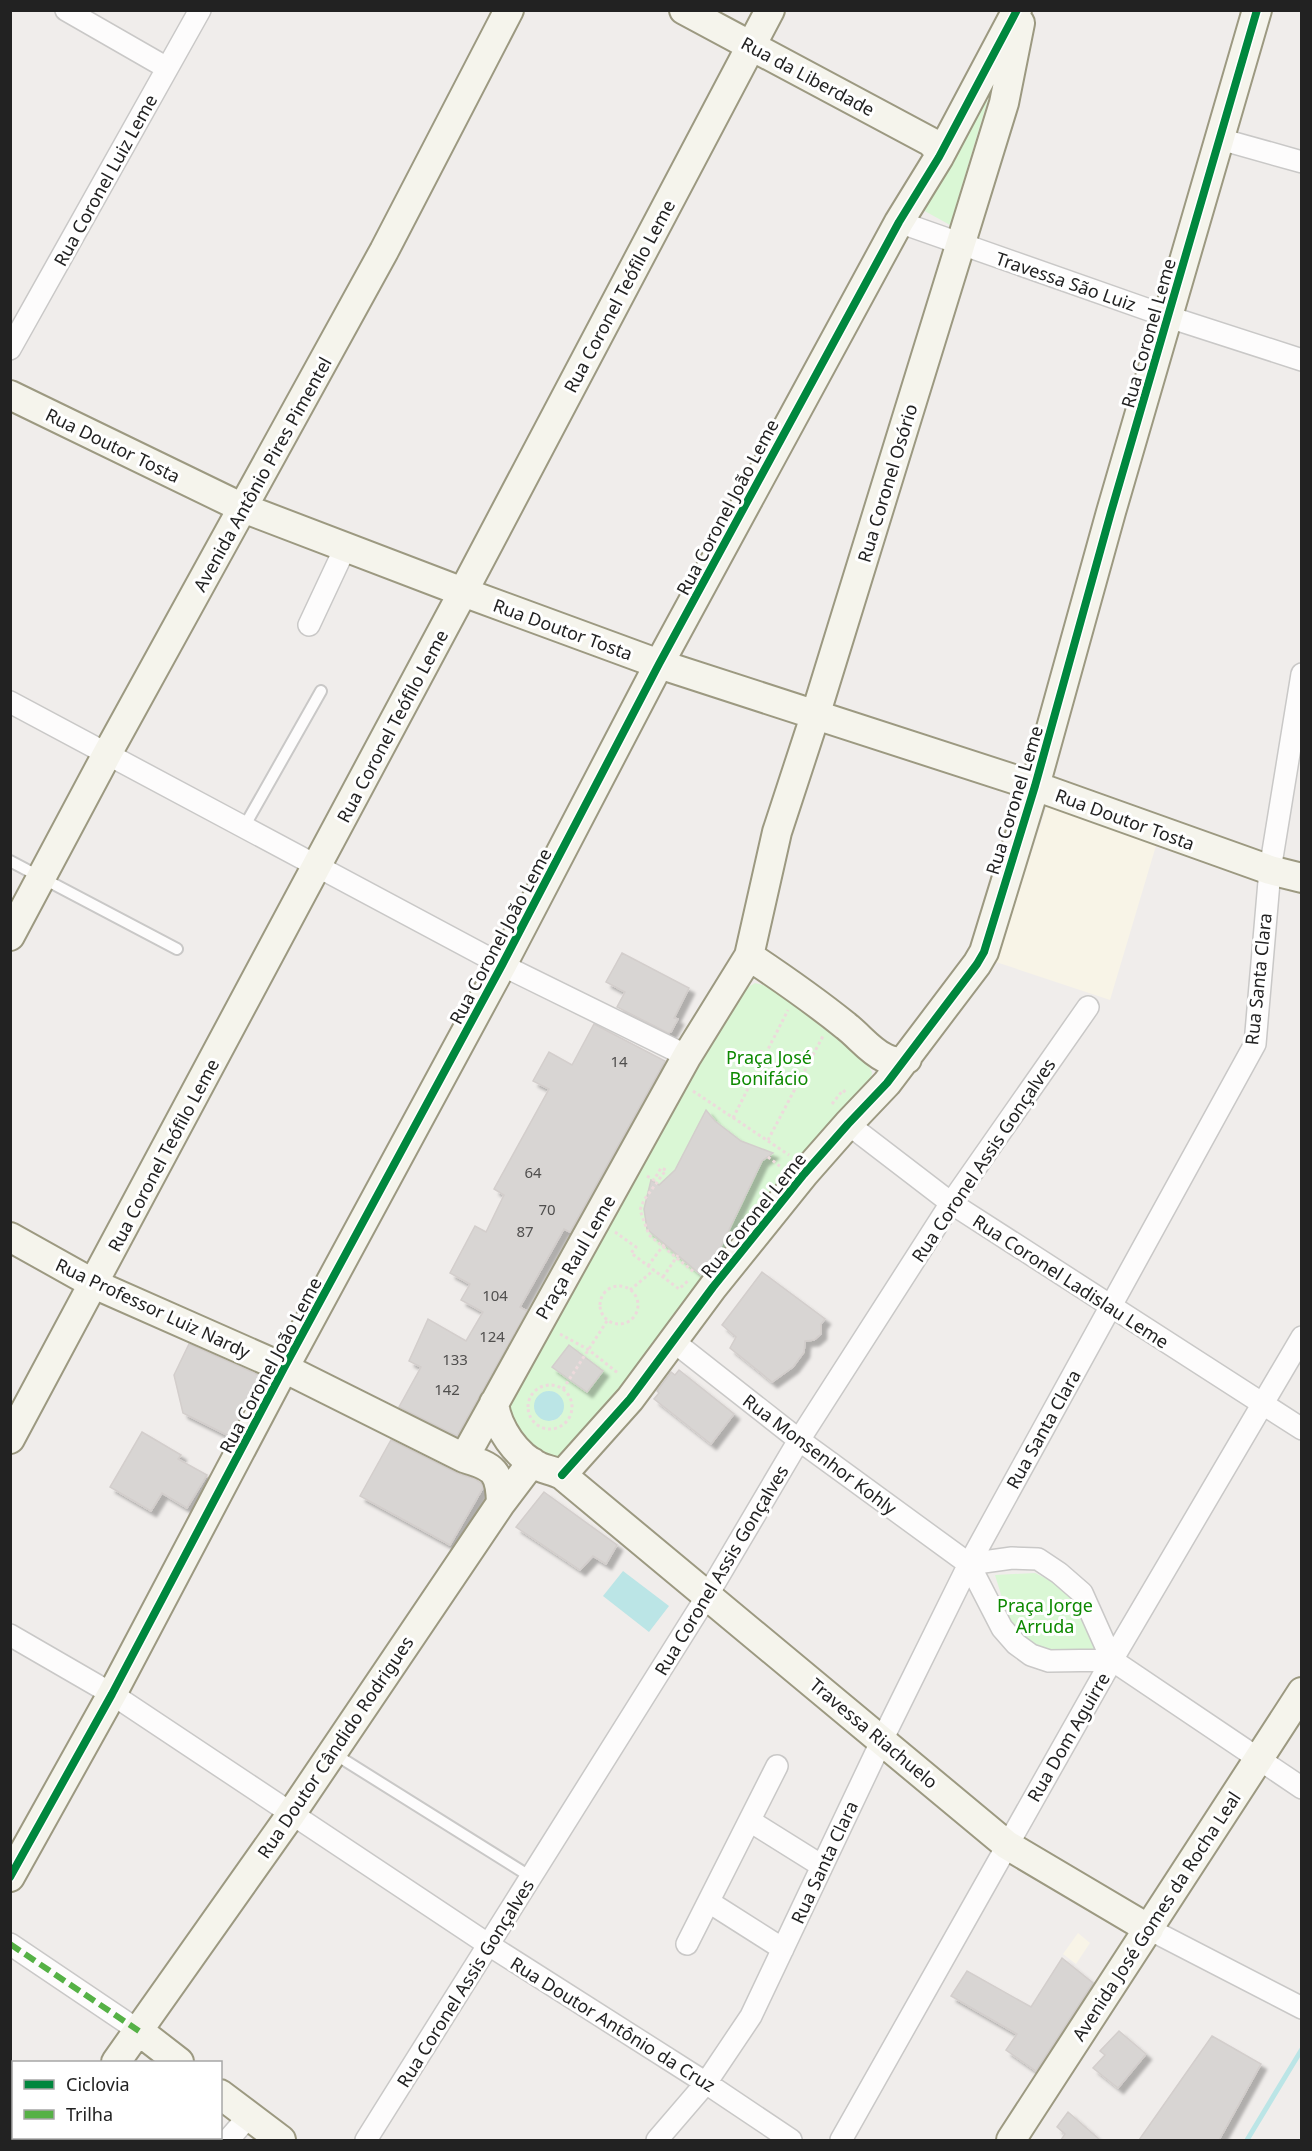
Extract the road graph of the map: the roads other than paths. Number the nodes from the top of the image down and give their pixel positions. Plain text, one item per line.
1 (66, 10) edge
2 (200, 10) edge
3 (509, 10) edge
4 (684, 10) edge
5 (770, 10) edge
6 (1017, 10) edge
7 (1022, 10) edge
8 (1257, 10) edge
9 (751, 46) junction
10 (167, 68) junction
11 (984, 71) junction
12 (1006, 89) junction
13 (1220, 139) junction
14 (941, 144) junction
15 (1302, 162) edge
16 (899, 222) junction
17 (960, 243) junction
18 (1169, 317) junction
19 (10, 350) edge
20 (1302, 360) edge
21 (10, 395) edge
22 (243, 508) junction
23 (346, 546) junction
24 (463, 592) junction
25 (309, 625) dead end
26 (659, 664) junction
27 (1302, 674) edge
28 (321, 691) dead end
29 (10, 702) edge
30 (815, 716) junction
31 (107, 754) junction
32 (1035, 786) junction
33 (244, 826) junction
34 (10, 861) edge
35 (317, 866) junction
36 (1270, 870) junction
37 (42, 878) junction
38 (1302, 878) edge
39 (10, 936) edge
40 (177, 949) dead end
41 (749, 956) junction
42 (502, 965) junction
43 (1088, 1006) dead end
44 (687, 1056) junction
45 (893, 1057) junction
46 (841, 1113) junction
47 (951, 1203) junction
48 (10, 1237) edge
49 (94, 1284) junction
50 (1110, 1307) junction
51 (1302, 1337) edge
52 (673, 1341) junction
53 (284, 1368) junction
54 (494, 1403) junction
55 (1262, 1404) junction
56 (1302, 1429) edge
57 (10, 1439) edge
58 (799, 1440) junction
59 (464, 1458) junction
60 (532, 1462) junction
61 (562, 1475) junction
62 (501, 1503) junction
63 (969, 1564) junction
64 (707, 1596) junction
65 (10, 1635) edge
66 (1112, 1660) junction
67 (1302, 1692) edge
68 (112, 1694) junction
69 (882, 1740) junction
70 (333, 1752) junction
71 (1257, 1758) junction
72 (777, 1766) dead end
73 (1302, 1788) edge
74 (292, 1813) junction
75 (750, 1821) junction
76 (1007, 1845) junction
77 (822, 1866) junction
78 (10, 1877) edge
79 (531, 1877) junction
80 (709, 1902) junction
81 (1149, 1929) junction
82 (10, 1944) edge
83 (687, 1944) dead end
84 (489, 1945) junction
85 (783, 1948) junction
86 (1299, 2007) edge
87 (139, 2031) junction
88 (117, 2061) edge
89 (178, 2061) edge
90 (706, 2083) junction
91 (222, 2096) edge
92 (249, 2116) junction
93 (228, 2140) edge
94 (281, 2140) edge
95 (366, 2140) edge
96 (657, 2140) edge
97 (791, 2140) edge
98 (841, 2140) edge
99 (1011, 2140) edge

1 - 10 street
2 - 10 street, Rua Coronel Luiz Leme
3 - 22 street, Avenida Antônio Pires Pimentel
4 - 9 street, Rua da Liberdade
5 - 9 street, Rua Coronel Teófilo Leme
6 - 11 street, Rua Coronel João Leme
7 - 12 street, Rua Coronel Osório
8 - 13 street, Rua Coronel Leme
9 - 14 street, Rua da Liberdade
9 - 24 street, Rua Coronel Teófilo Leme
10 - 19 street, Rua Coronel Luiz Leme
11 - 12 street
11 - 14 street, Rua Coronel João Leme
12 - 17 street, Rua Coronel Osório
13 - 15 street
13 - 18 street, Rua Coronel Leme
14 - 16 street, Rua Coronel João Leme
16 - 17 street, Travessa São Luiz
16 - 26 street, Rua Coronel João Leme
17 - 18 street, Travessa São Luiz
17 - 30 street, Rua Coronel Osório
18 - 20 street, Travessa São Luiz
18 - 32 street, Rua Coronel Leme
21 - 22 street, Rua Doutor Tosta
22 - 23 street, Rua Doutor Tosta
22 - 31 street, Avenida Antônio Pires Pimentel
23 - 24 street, Rua Doutor Tosta
23 - 25 street
24 - 26 street, Rua Doutor Tosta
24 - 35 street, Rua Coronel Teófilo Leme
26 - 30 street, Rua Doutor Tosta
26 - 42 street, Rua Coronel João Leme
27 - 36 street, Rua Santa Clara
28 - 33 lane
29 - 31 street
30 - 32 street, Rua Doutor Tosta
30 - 41 street, Rua Coronel Osório
31 - 33 street
31 - 37 street, Avenida Antônio Pires Pimentel
32 - 36 street, Rua Doutor Tosta
32 - 45 street, Rua Coronel Leme
33 - 35 street
34 - 37 lane
35 - 42 street
35 - 49 street, Rua Coronel Teófilo Leme
36 - 38 street, Rua Doutor Tosta
36 - 50 street, Rua Santa Clara
37 - 39 street, Avenida Antônio Pires Pimentel
37 - 40 lane
41 - 44 street
41 - 45 street
42 - 44 street
42 - 53 street, Rua Coronel João Leme
43 - 47 street, Rua Coronel Assis Gonçalves
44 - 54 street, Praça Raul Leme
45 - 46 street, Rua Coronel Leme
46 - 47 street, Rua Coronel Ladislau Leme
46 - 52 street, Rua Coronel Leme
47 - 50 street, Rua Coronel Ladislau Leme
47 - 58 street, Rua Coronel Assis Gonçalves
48 - 49 street, Rua Professor Luiz Nardy
49 - 53 street, Rua Professor Luiz Nardy
49 - 57 street, Rua Coronel Teófilo Leme
50 - 55 street, Rua Coronel Ladislau Leme
50 - 63 street, Rua Santa Clara
51 - 55 street, Rua Dom Aguirre
52 - 58 street, Rua Monsenhor Kohly
52 - 61 street, Rua Coronel Leme
53 - 59 street, Rua Professor Luiz Nardy
53 - 68 street, Rua Coronel João Leme
54 - 59 street, Praça Raul Leme
54 - 60 street, Travessa Riachuelo
55 - 56 street, Rua Coronel Ladislau Leme
55 - 66 street, Rua Dom Aguirre
58 - 63 street, Rua Monsenhor Kohly
58 - 64 street, Rua Coronel Assis Gonçalves
59 - 62 street, Rua Professor Luiz Nardy
60 - 61 street, Travessa Riachuelo
60 - 62 street, Rua Doutor Cândido Rodrigues
61 - 64 street, Travessa Riachuelo
62 - 70 street, Rua Doutor Cândido Rodrigues
63 - 66 street, Rua Monsenhor Kohly
63 - 66 street
63 - 69 street, Rua Santa Clara
64 - 69 street, Travessa Riachuelo
64 - 79 street, Rua Coronel Assis Gonçalves
65 - 68 street, Rua Doutor Antônio da Cruz
66 - 71 street
66 - 76 street, Rua Dom Aguirre
67 - 71 street, Avenida José Gomes da Rocha Leal
68 - 74 street, Rua Doutor Antônio da Cruz
68 - 78 street, Rua Coronel João Leme
69 - 76 street, Travessa Riachuelo
69 - 77 street, Rua Santa Clara
70 - 74 street, Rua Doutor Cândido Rodrigues
70 - 79 lane
71 - 73 street
71 - 81 street, Avenida José Gomes da Rocha Leal
72 - 75 street
74 - 84 street, Rua Doutor Antônio da Cruz
74 - 87 street, Rua Doutor Cândido Rodrigues
75 - 77 street
75 - 80 street
76 - 81 street, Travessa Riachuelo
76 - 98 street, Rua Dom Aguirre
77 - 85 street, Rua Santa Clara
79 - 84 street, Rua Coronel Assis Gonçalves
80 - 83 street
80 - 85 street
81 - 86 street, Travessa Riachuelo
81 - 99 street, Avenida José Gomes da Rocha Leal
82 - 87 street
84 - 90 street, Rua Doutor Antônio da Cruz
84 - 95 street, Rua Coronel Assis Gonçalves
85 - 90 street, Rua Santa Clara
87 - 88 street, Rua Doutor Cândido Rodrigues
87 - 89 street
90 - 96 street, Rua Santa Clara
90 - 97 street, Rua Doutor Antônio da Cruz
91 - 92 street
92 - 93 street
92 - 94 street

